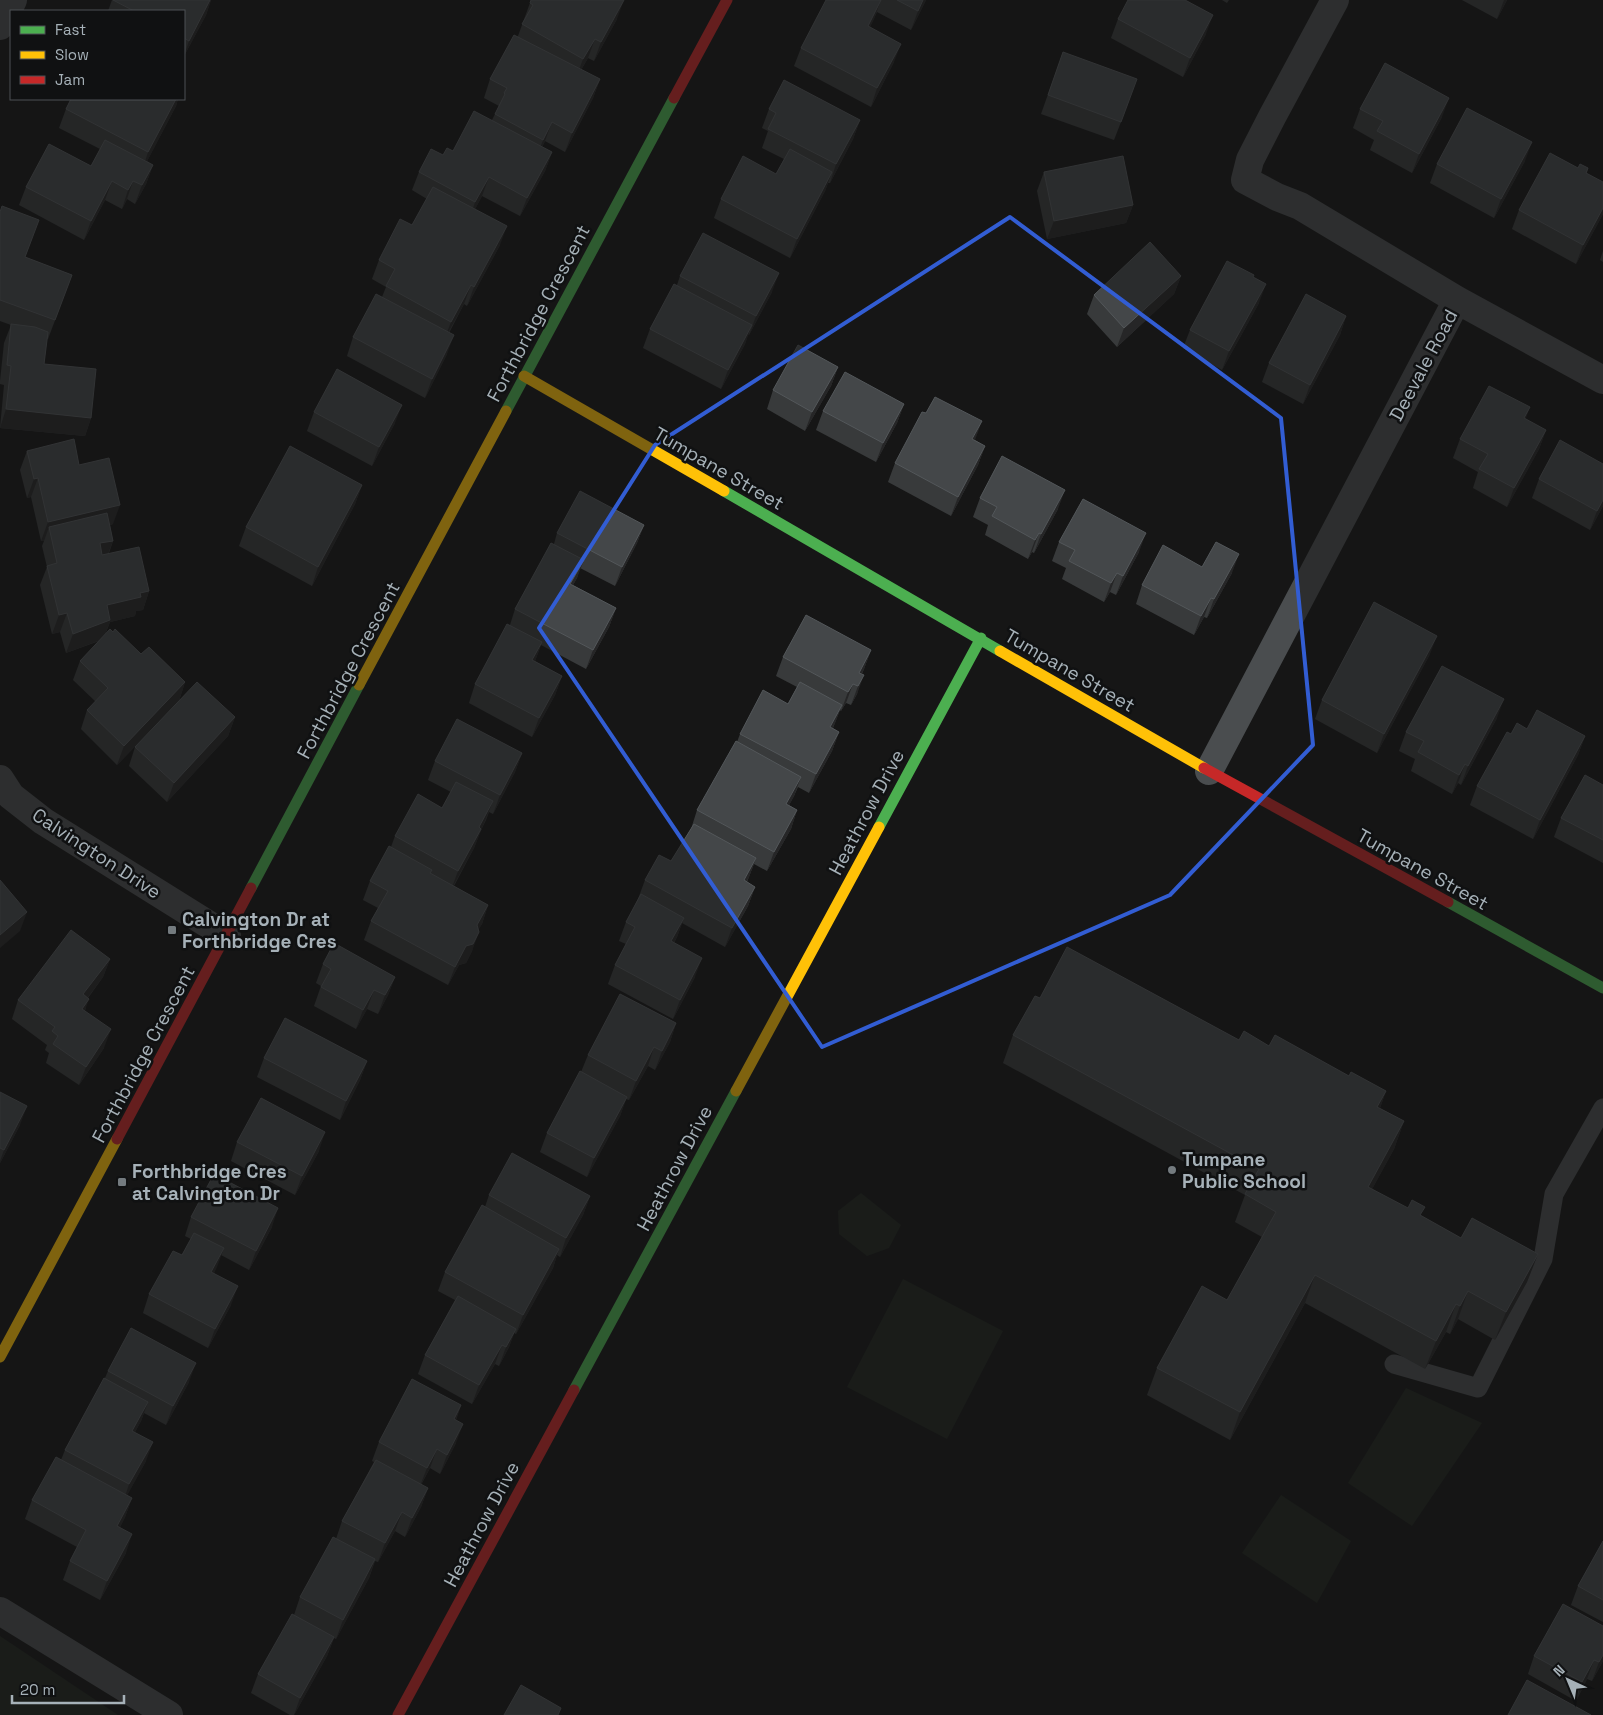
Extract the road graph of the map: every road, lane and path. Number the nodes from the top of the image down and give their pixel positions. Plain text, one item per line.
1 (13, 0) edge
2 (727, 0) edge
3 (1335, 0) edge
4 (0, 26) edge
5 (1458, 300) junction
6 (524, 376) junction
7 (1603, 380) edge
8 (981, 638) junction
9 (1209, 770) junction
10 (0, 779) edge
11 (227, 936) junction
12 (1603, 988) edge
13 (1603, 1108) edge
14 (0, 1357) edge
15 (1394, 1364) dead end
16 (0, 1611) edge
17 (169, 1715) edge
18 (398, 1715) edge

1 - 4 street
2 - 6 street, Forthbridge Crescent
3 - 5 street, Deevale Road
5 - 7 street
5 - 9 street, Deevale Road
6 - 8 street, Tumpane Street
6 - 11 street, Forthbridge Crescent
8 - 9 street, Tumpane Street
8 - 18 street, Heathrow Drive
9 - 12 street, Tumpane Street
10 - 11 street, Calvington Drive
11 - 14 street, Forthbridge Crescent
13 - 15 lane
16 - 17 street

